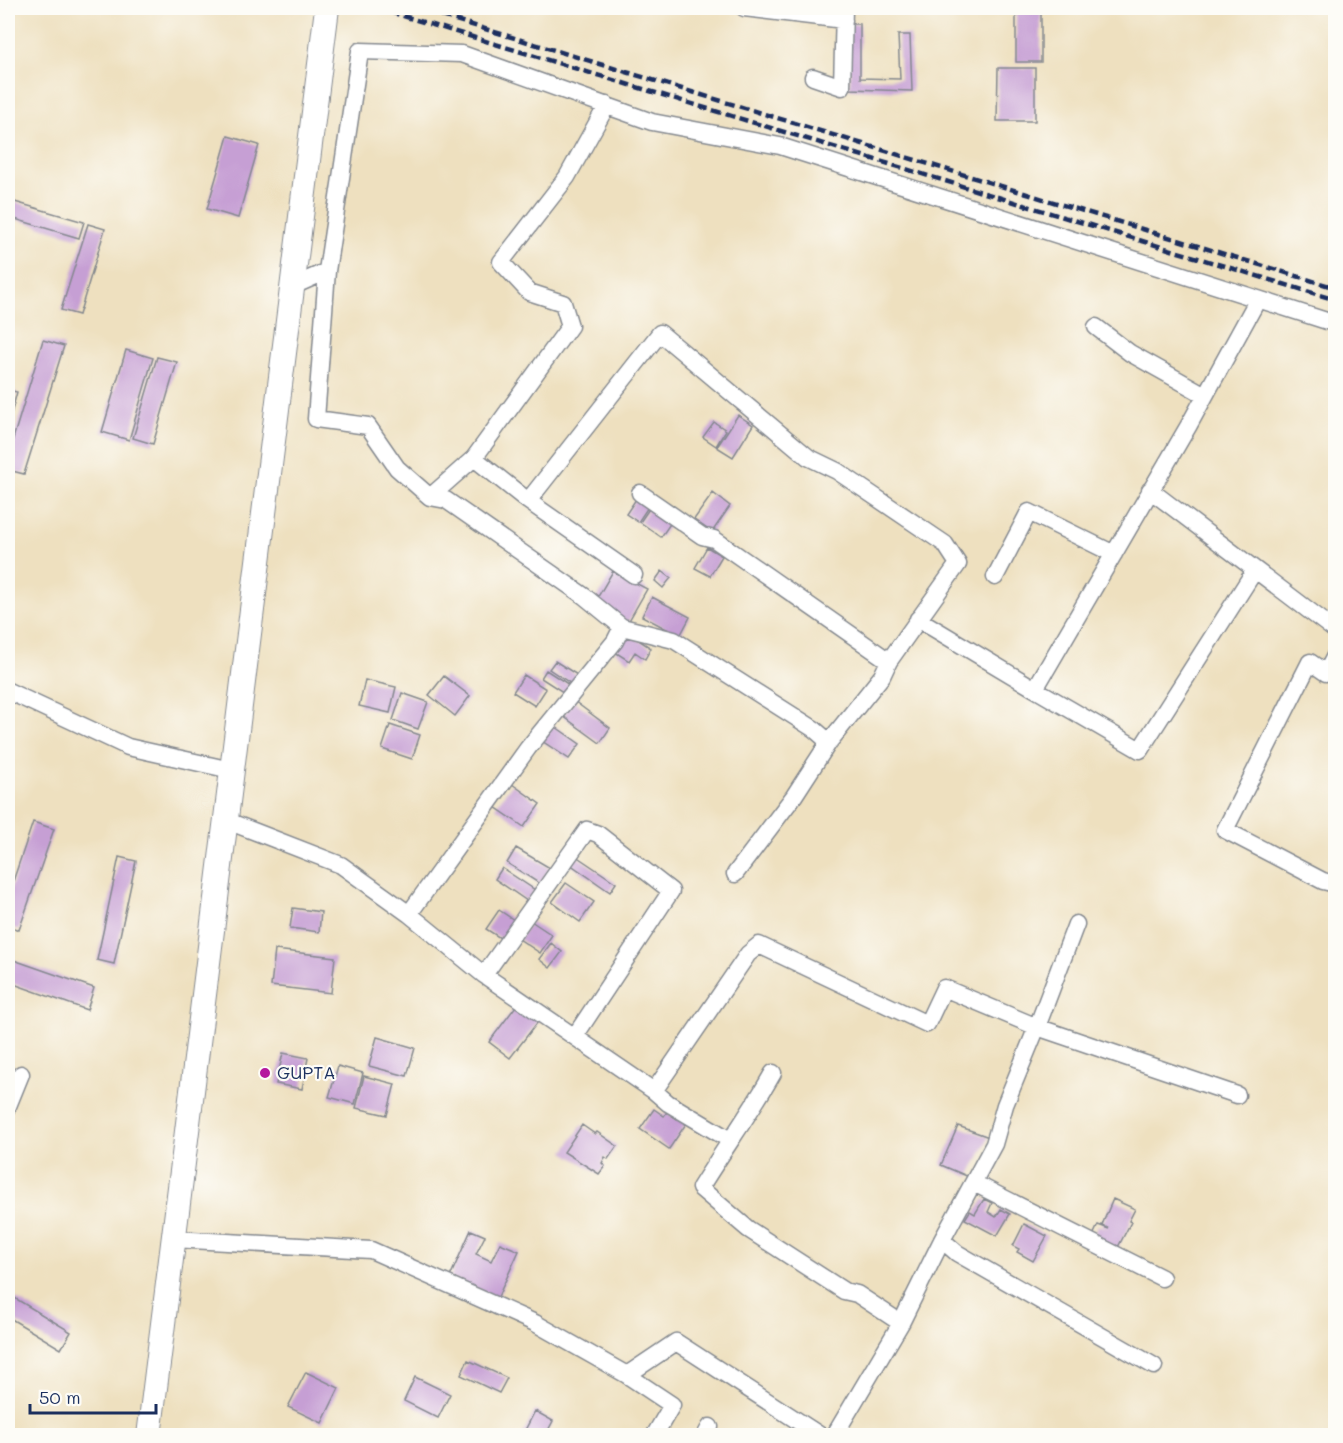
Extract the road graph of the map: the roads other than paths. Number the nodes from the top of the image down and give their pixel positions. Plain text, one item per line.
1 (327, 8) edge
2 (744, 8) edge
3 (844, 14) edge
4 (813, 77) dead end
5 (606, 105) junction
6 (327, 271) junction
7 (291, 287) junction
8 (1258, 300) junction
9 (1335, 324) edge
10 (1096, 327) dead end
11 (1205, 396) junction
12 (474, 458) junction
13 (1150, 490) junction
14 (640, 493) dead end
15 (430, 497) junction
16 (528, 501) junction
17 (1114, 554) junction
18 (1255, 570) junction
19 (634, 575) dead end
20 (995, 577) dead end
21 (918, 619) junction
22 (622, 627) junction
23 (1335, 631) edge
24 (1335, 654) edge
25 (889, 661) junction
26 (1035, 689) junction
27 (8, 691) edge
28 (829, 742) junction
29 (231, 770) junction
30 (225, 820) junction
31 (735, 873) dead end
32 (1335, 884) edge
33 (409, 914) junction
34 (1076, 924) dead end
35 (484, 975) junction
36 (1037, 1028) junction
37 (575, 1036) junction
38 (773, 1072) dead end
39 (21, 1074) dead end
40 (654, 1091) junction
41 (1237, 1095) dead end
42 (8, 1106) edge
43 (730, 1140) junction
44 (974, 1183) junction
45 (173, 1239) junction
46 (942, 1240) junction
47 (1162, 1278) dead end
48 (901, 1323) junction
49 (1154, 1366) dead end
50 (627, 1375) junction
51 (149, 1436) edge
52 (654, 1436) edge
53 (821, 1436) edge
54 (834, 1436) edge

1 - 7 main road
2 - 3 street
3 - 4 street
5 - 6 street
5 - 8 street
5 - 12 street
6 - 7 street
6 - 15 street
7 - 29 main road
8 - 9 street
8 - 11 street
10 - 11 street
11 - 13 street
12 - 15 street
12 - 16 street
13 - 17 street
13 - 18 street
14 - 25 street
15 - 22 street
16 - 19 street
16 - 21 street
17 - 20 street
17 - 26 street
18 - 23 street
18 - 26 street
21 - 25 street
21 - 26 street
22 - 28 street
22 - 33 street
24 - 32 street
25 - 28 street
27 - 29 street
28 - 31 street
29 - 30 main road
30 - 33 street
30 - 45 main road
33 - 35 street
34 - 36 street
35 - 37 street
35 - 37 street
36 - 40 street
36 - 41 street
36 - 44 street
37 - 40 street
38 - 43 street
39 - 42 street
40 - 43 street
43 - 48 street
44 - 46 street
44 - 47 street
45 - 50 street
45 - 51 main road
46 - 48 street
46 - 49 street
48 - 54 street
50 - 52 street
50 - 53 street

